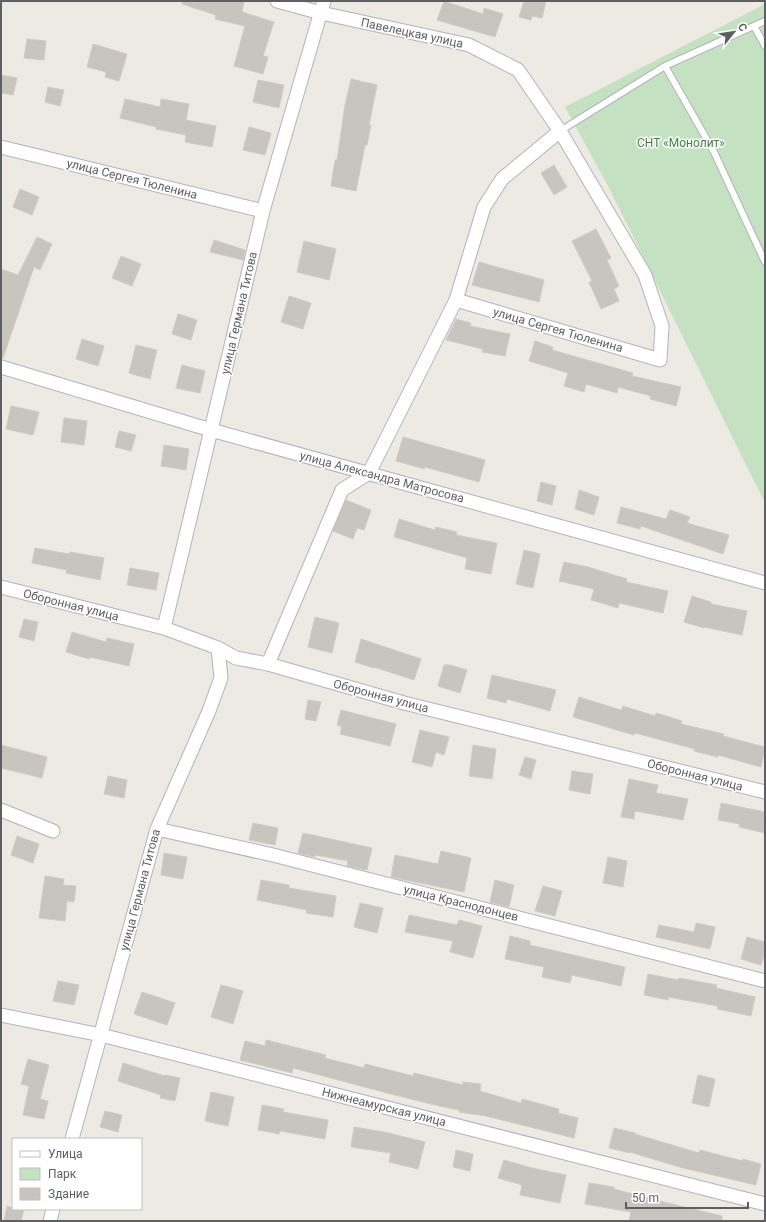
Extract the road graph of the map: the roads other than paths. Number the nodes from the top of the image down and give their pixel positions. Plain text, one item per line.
1 (277, 1) edge
2 (322, 7) edge
3 (765, 21) edge
4 (754, 26) junction
5 (765, 46) edge
6 (665, 66) junction
7 (560, 131) junction
8 (1, 147) edge
9 (263, 211) junction
10 (765, 262) edge
11 (456, 300) junction
12 (660, 360) joint
13 (1, 367) edge
14 (210, 430) junction
15 (368, 473) junction
16 (765, 583) edge
17 (1, 587) edge
18 (164, 628) junction
19 (218, 648) junction
20 (268, 664) junction
21 (765, 792) edge
22 (1, 810) edge
23 (156, 829) junction
24 (53, 831) dead end
25 (765, 981) edge
26 (1, 1015) edge
27 (101, 1035) junction
28 (72, 1138) edge
29 (765, 1204) edge
30 (53, 1210) edge
31 (50, 1221) edge

1 - 2 street, Павелецкая улица
2 - 7 street, Павелецкая улица
2 - 9 street, улица Германа Титова
3 - 4 lane
4 - 5 lane
4 - 6 lane
6 - 7 lane
6 - 10 lane
7 - 11 street
7 - 12 street, Павелецкая улица
8 - 9 street, улица Сергея Тюленина
9 - 14 street, улица Германа Титова
11 - 12 street, улица Сергея Тюленина
11 - 15 street
13 - 14 street, улица Александра Матросова
14 - 15 street, улица Александра Матросова
14 - 18 street, улица Германа Титова
15 - 16 street, улица Александра Матросова
15 - 20 street
17 - 18 street, Оборонная улица
18 - 19 street, Оборонная улица
19 - 20 street, Оборонная улица
19 - 23 street, улица Германа Титова
20 - 21 street, Оборонная улица
22 - 24 street
23 - 25 street, улица Краснодонцев
23 - 27 street, улица Германа Титова
26 - 27 street, Нижнеамурская улица
27 - 28 street, улица Германа Титова
27 - 29 street, Нижнеамурская улица
30 - 31 street

